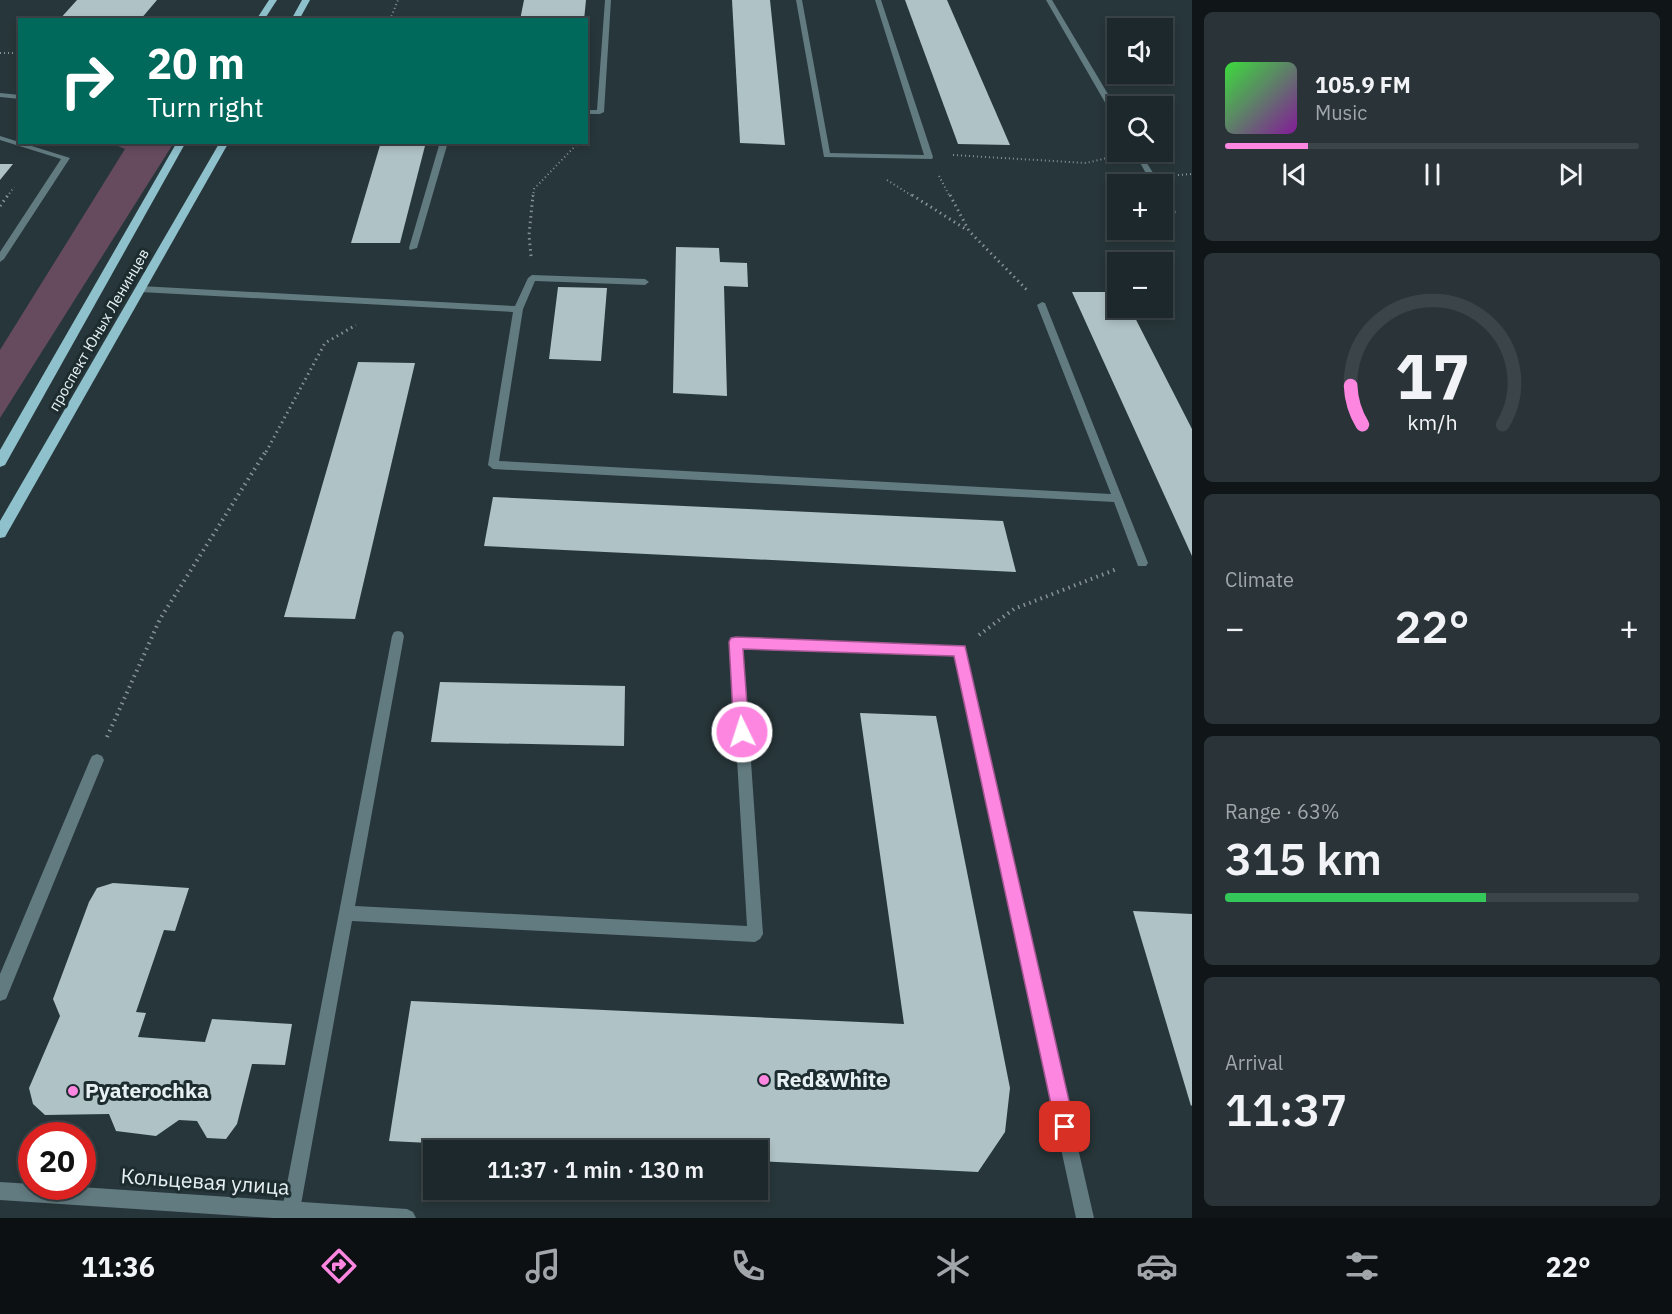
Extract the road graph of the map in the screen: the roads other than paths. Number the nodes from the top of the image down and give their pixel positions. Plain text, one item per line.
1 (273, 0) edge
2 (306, 0) edge
3 (608, 0) edge
4 (799, 0) edge
5 (878, 0) edge
6 (1049, 0) edge
7 (261, 18) edge
8 (296, 18) edge
9 (0, 95) edge
10 (18, 97) edge
11 (1107, 99) edge
12 (588, 112) edge
13 (0, 138) edge
14 (18, 143) edge
15 (20, 144) edge
16 (181, 144) edge
17 (224, 144) edge
18 (443, 144) edge
19 (413, 248) dead end
20 (0, 259) edge
21 (645, 282) dead end
22 (140, 289) junction
23 (1041, 305) road end
24 (518, 309) junction
25 (0, 462) edge
26 (1118, 498) junction
27 (0, 533) edge
28 (1142, 563) road end
29 (398, 636) dead end
30 (97, 760) road end
31 (346, 913) junction
32 (0, 993) edge
33 (0, 1191) edge
34 (291, 1210) junction
35 (407, 1218) edge
36 (1085, 1218) edge

1 - 7 main road
2 - 8 main road
3 - 12 street
4 - 5 street
6 - 11 street
9 - 10 street
13 - 14 street
15 - 20 street
16 - 25 main road, проспект Юных Ленинцев
17 - 22 main road, проспект Юных Ленинцев
18 - 19 street
21 - 24 street
22 - 24 street
22 - 27 main road, проспект Юных Ленинцев
23 - 26 street
24 - 26 street
26 - 28 street
29 - 31 street
30 - 32 street
31 - 34 street
31 - 36 street
33 - 34 street, Кольцевая улица
34 - 35 street, Кольцевая улица

